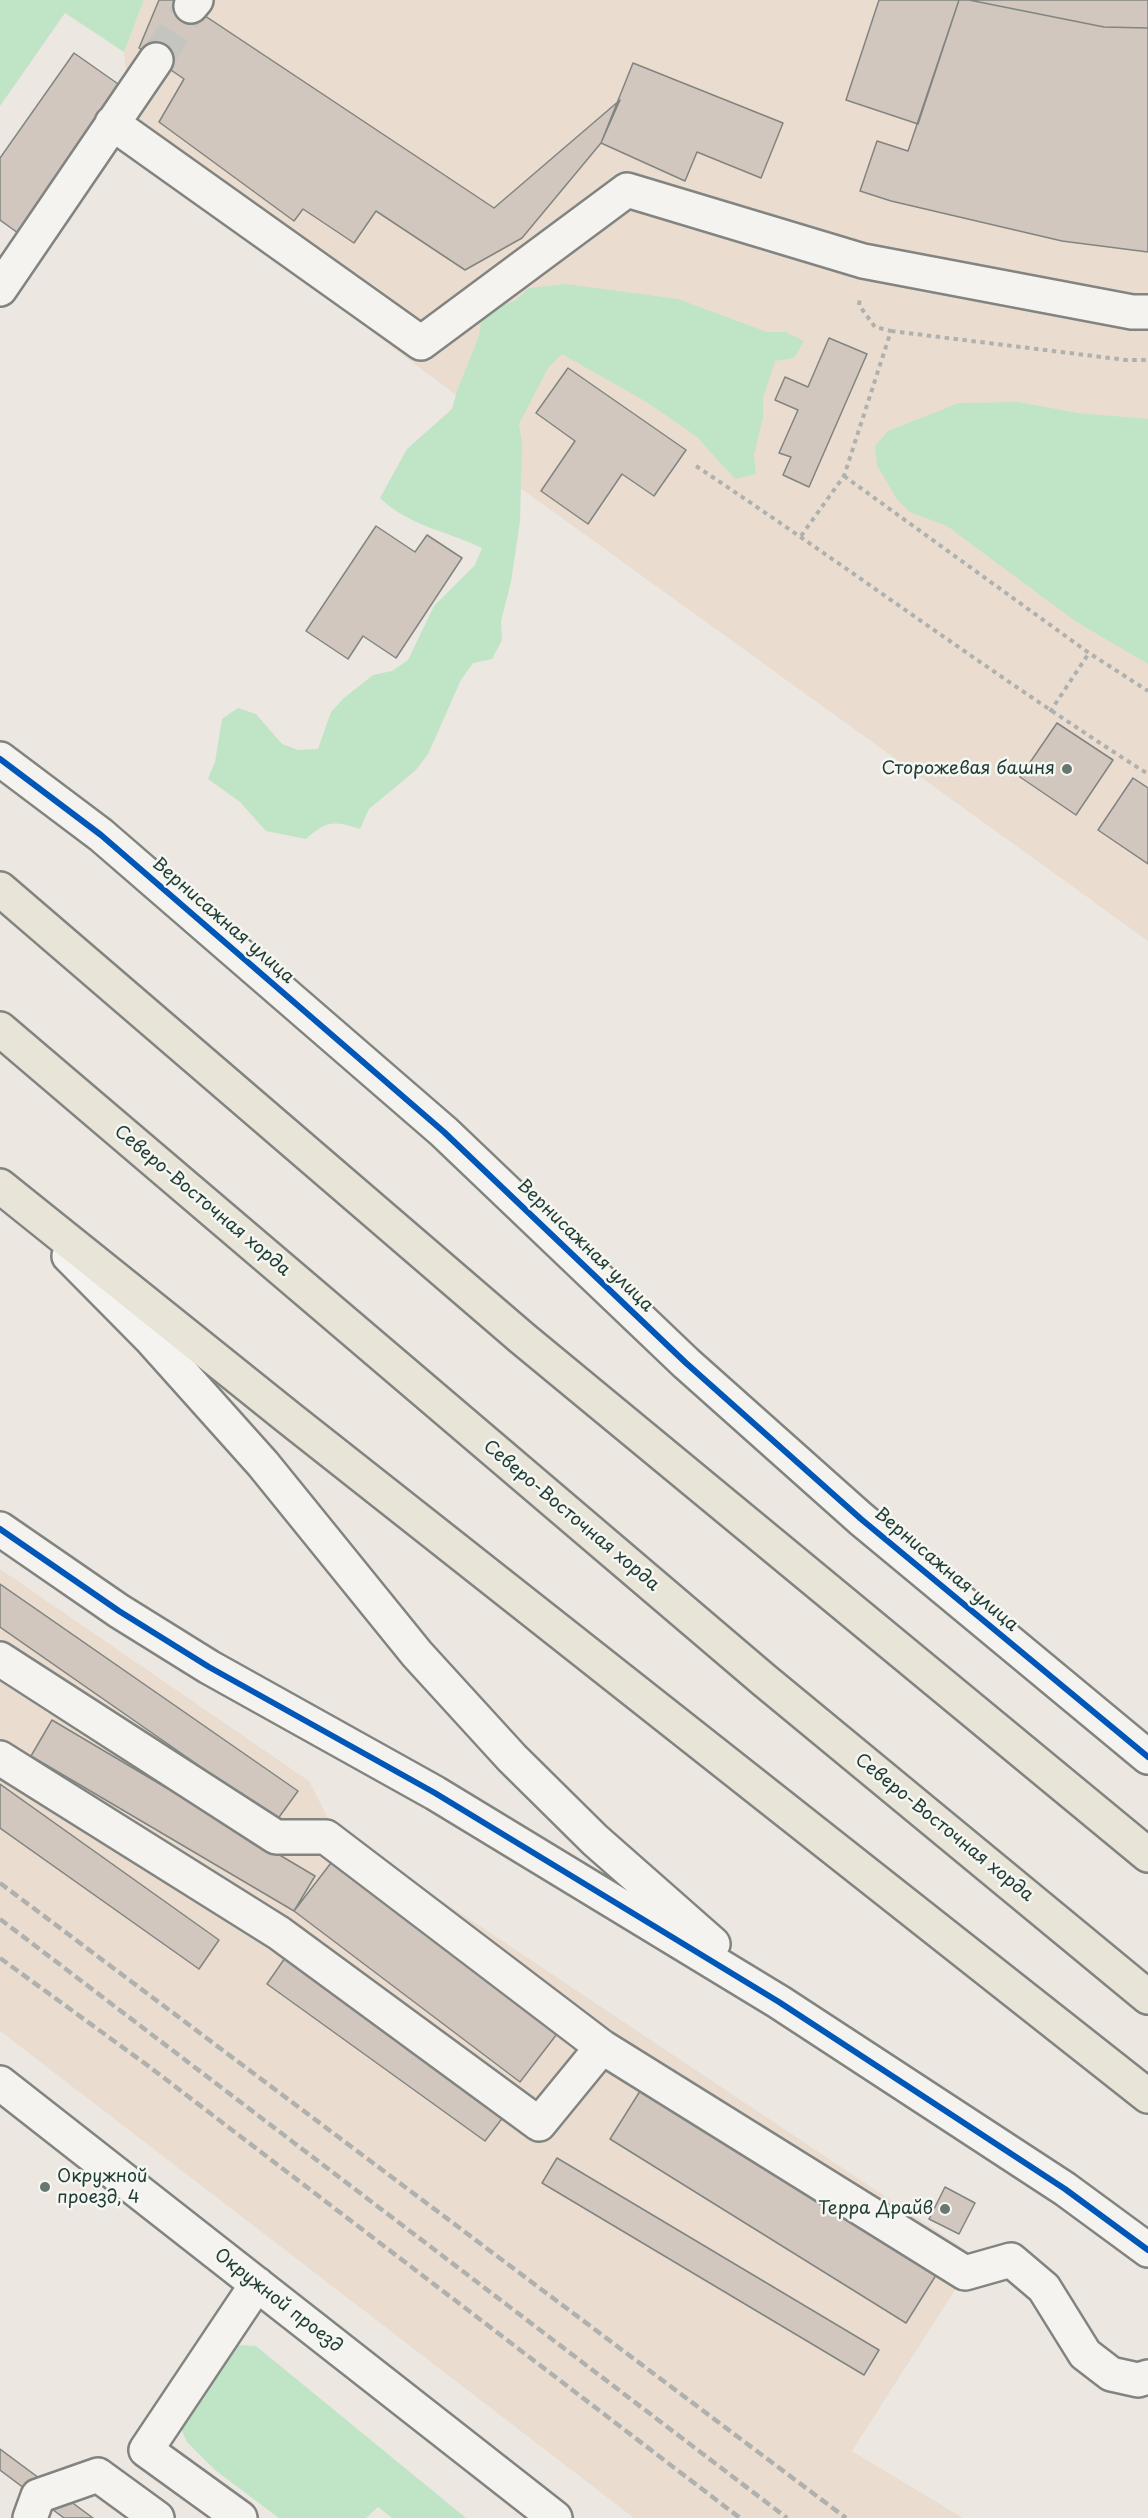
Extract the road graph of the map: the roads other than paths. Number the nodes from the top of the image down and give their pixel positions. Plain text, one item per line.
1 (156, 60) tunnel mouth
2 (112, 123) junction
3 (0, 289) edge
4 (1148, 312) edge
5 (0, 759) edge
6 (0, 889) edge
7 (0, 1029) edge
8 (0, 1187) edge
9 (0, 1529) edge
10 (0, 1659) edge
11 (1148, 1757) edge
12 (0, 1758) edge
13 (1148, 1856) edge
14 (1148, 1997) edge
15 (779, 2002) junction
16 (602, 2047) junction
17 (0, 2084) edge
18 (1148, 2096) edge
19 (1148, 2250) edge
20 (256, 2284) junction
21 (1148, 2377) edge
22 (30, 2518) edge
23 (157, 2518) edge
24 (240, 2518) edge
25 (555, 2518) edge

1 - 2 street
2 - 3 street
2 - 4 street
5 - 11 street, Вернисажная улица
6 - 13 main road
7 - 14 main road, Северо-Восточная хорда
8 - 15 street
8 - 18 main road
9 - 15 street
10 - 16 street
12 - 16 street
15 - 19 street
16 - 21 street
17 - 20 street, Окружной проезд
20 - 24 street
20 - 25 street, Окружной проезд
22 - 23 street

